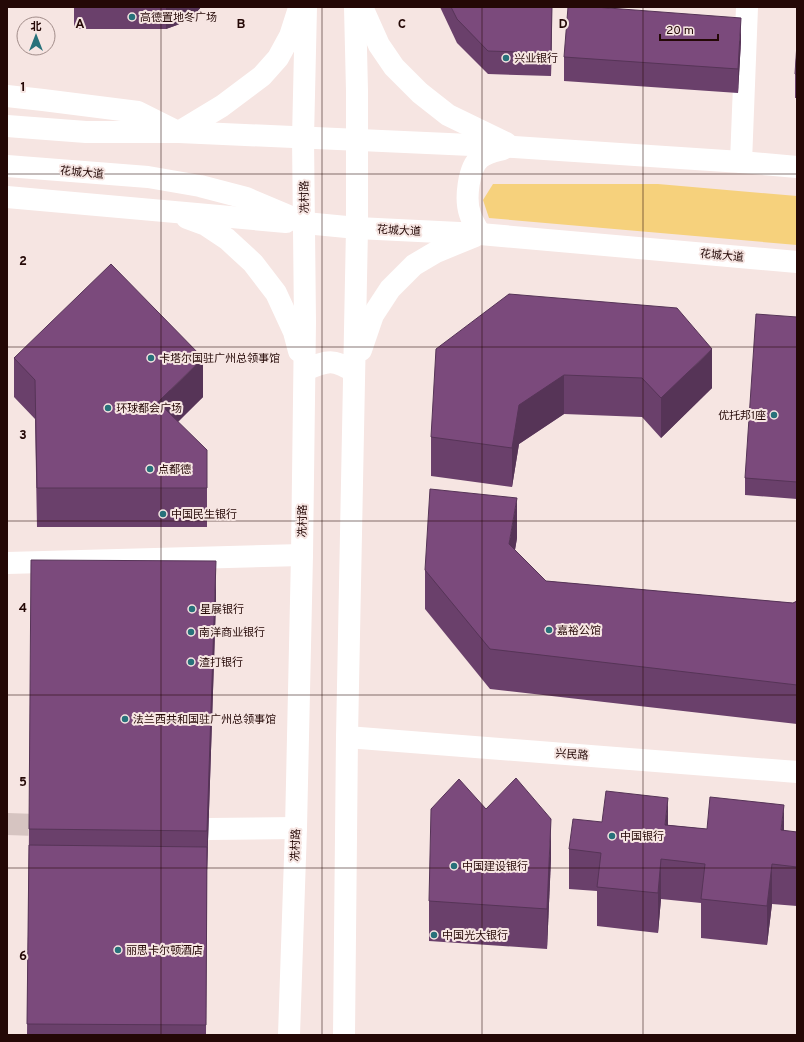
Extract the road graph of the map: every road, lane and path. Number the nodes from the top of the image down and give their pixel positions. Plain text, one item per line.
1 (299, 7) edge
2 (306, 7) edge
3 (355, 7) edge
4 (362, 7) edge
5 (748, 7) edge
6 (7, 96) edge
7 (7, 126) edge
8 (179, 132) junction
9 (303, 138) junction
10 (357, 140) junction
11 (514, 147) junction
12 (741, 162) junction
13 (7, 166) edge
14 (797, 167) edge
15 (7, 197) edge
16 (169, 211) junction
17 (305, 223) junction
18 (357, 228) junction
19 (480, 234) junction
20 (797, 262) edge
21 (305, 370) junction
22 (354, 372) junction
23 (302, 555) junction
24 (7, 563) edge
25 (347, 737) junction
26 (797, 772) edge
27 (296, 828) junction
28 (209, 829) edge
29 (289, 1035) edge
30 (344, 1035) edge

1 - 8 main road
2 - 9 main road, 冼村路
3 - 10 main road
4 - 11 main road
5 - 12 main road
6 - 8 main road
7 - 8 main road
8 - 9 main road
9 - 10 main road
9 - 17 main road, 冼村路
10 - 11 main road
10 - 18 main road
11 - 12 main road
11 - 19 main road
12 - 14 main road
13 - 17 main road, 花城大道
15 - 16 main road
16 - 17 main road
16 - 21 main road
17 - 18 main road, 花城大道
17 - 21 main road, 冼村路
18 - 19 main road, 花城大道
18 - 22 main road
19 - 20 main road, 花城大道
19 - 22 main road
21 - 22 main road
21 - 23 main road, 冼村路
22 - 25 main road
23 - 24 main road
23 - 27 main road, 冼村路
25 - 26 main road, 兴民路
25 - 30 main road
27 - 28 main road
27 - 29 main road, 冼村路

